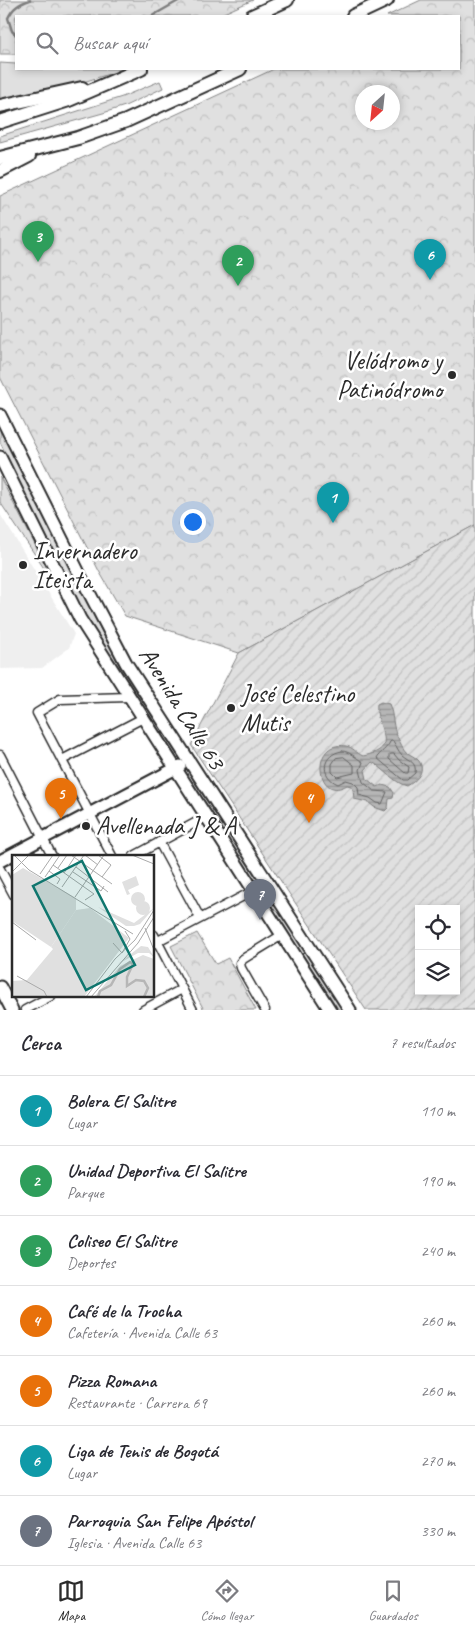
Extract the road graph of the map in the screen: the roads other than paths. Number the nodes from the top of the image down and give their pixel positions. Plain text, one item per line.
1 (287, 0) edge
2 (387, 0) edge
3 (254, 15) edge
4 (354, 15) edge
5 (138, 70) edge
6 (238, 70) edge
7 (114, 81) junction
8 (0, 106) edge
9 (0, 122) edge
10 (52, 145) junction
11 (0, 158) edge
12 (0, 171) edge
13 (0, 415) edge
14 (0, 457) edge
15 (129, 697) junction
16 (143, 718) junction
17 (0, 755) edge
18 (62, 760) junction
19 (188, 762) junction
20 (175, 769) junction
21 (89, 814) junction
22 (206, 816) junction
23 (43, 839) junction
24 (159, 842) junction
25 (51, 855) edge
26 (111, 855) edge
27 (136, 855) edge
28 (0, 861) edge
29 (0, 869) edge
30 (12, 891) edge
31 (253, 891) junction
32 (200, 918) junction
33 (282, 934) junction
34 (155, 940) edge
35 (0, 987) edge
36 (182, 988) junction
37 (47, 998) edge
38 (12, 1010) edge
39 (25, 1010) edge
40 (143, 1010) edge
41 (193, 1010) edge
42 (265, 1010) edge
43 (330, 1010) edge
44 (350, 1010) edge

1 - 3 main road
2 - 4 main road
5 - 7 main road
6 - 10 main road
7 - 8 main road
7 - 9 main road
10 - 11 main road
10 - 12 main road
13 - 19 main road, Avenida Calle 63
14 - 15 main road, Avenida Calle 63
15 - 16 main road, Avenida Calle 63
15 - 18 street
16 - 18 street
16 - 20 main road, Avenida Calle 63
17 - 23 street
18 - 21 street
19 - 20 main road
19 - 44 main road, Avenida Calle 63
20 - 21 main road
20 - 22 main road, Avenida Calle 63
21 - 23 main road
21 - 26 street
22 - 24 street
22 - 31 main road, Avenida Calle 63
23 - 25 street
23 - 28 main road
24 - 27 street
24 - 32 street
29 - 30 street
31 - 32 street
31 - 33 main road, Avenida Calle 63
32 - 34 street
33 - 42 street
33 - 43 main road, Avenida Calle 63
34 - 36 street
35 - 38 main road
36 - 40 street
36 - 41 street
37 - 39 street

